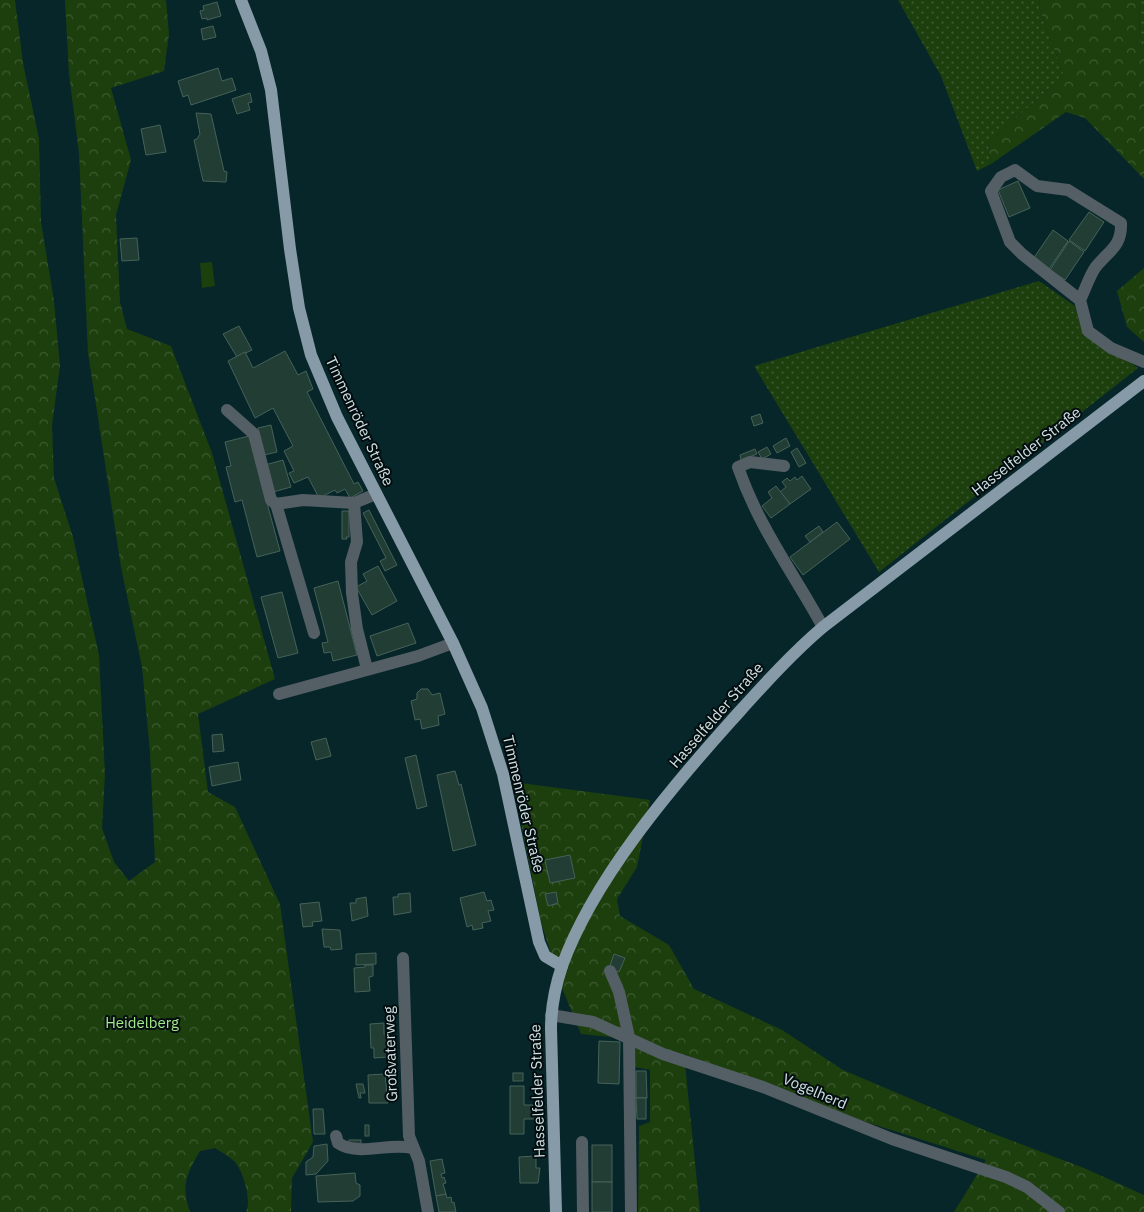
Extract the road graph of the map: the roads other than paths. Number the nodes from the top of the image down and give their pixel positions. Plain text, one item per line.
1 (241, 0) edge
2 (1080, 300) junction
3 (1144, 362) edge
4 (1144, 381) edge
5 (227, 410) dead end
6 (784, 466) dead end
7 (376, 494) junction
8 (354, 503) junction
9 (276, 504) junction
10 (823, 627) junction
11 (314, 633) dead end
12 (454, 643) junction
13 (367, 669) junction
14 (279, 694) dead end
15 (403, 958) dead end
16 (562, 966) junction
17 (610, 971) dead end
18 (551, 1015) junction
19 (629, 1037) junction
20 (336, 1136) dead end
21 (582, 1142) dead end
22 (412, 1148) junction
23 (428, 1212) edge
24 (556, 1212) edge
25 (583, 1212) edge
26 (631, 1212) edge
27 (1059, 1212) edge

1 - 7 main road, Timmenröder Straße
2 - 2 street
2 - 3 street
4 - 10 main road, Hasselfelder Straße
5 - 9 street
6 - 10 street
7 - 8 street
7 - 12 main road, Timmenröder Straße
8 - 9 street
8 - 13 street
9 - 11 street
10 - 16 main road, Hasselfelder Straße
12 - 13 street
12 - 16 main road, Timmenröder Straße
13 - 14 street
15 - 22 street, Großvaterweg
16 - 18 main road, Hasselfelder Straße
17 - 19 street
18 - 19 street, Vogelherd
18 - 24 main road, Hasselfelder Straße
19 - 26 street
19 - 27 street, Vogelherd
20 - 22 street
21 - 25 street
22 - 23 street, Großvaterweg

